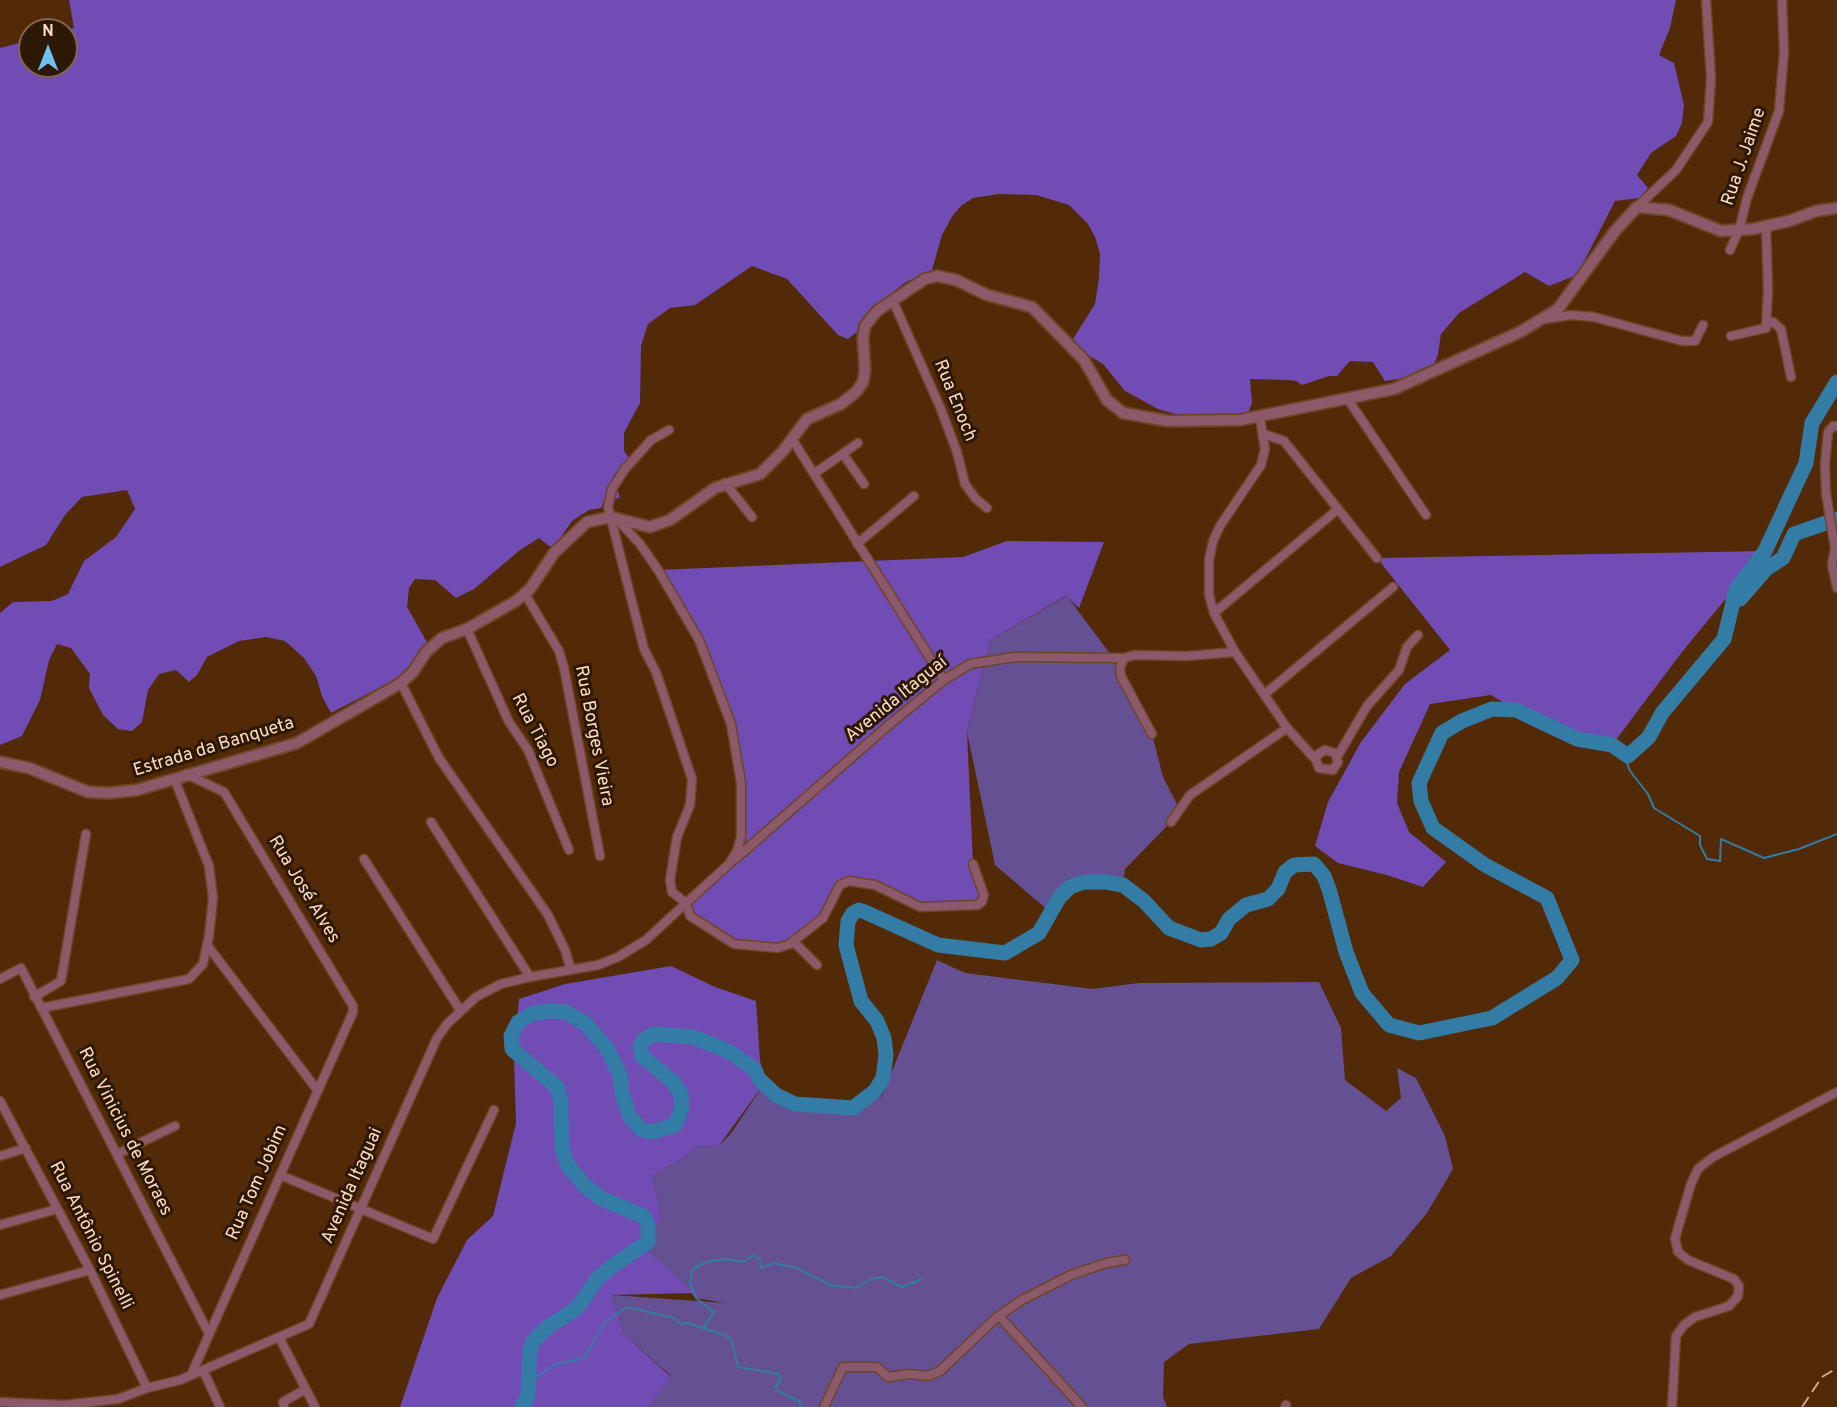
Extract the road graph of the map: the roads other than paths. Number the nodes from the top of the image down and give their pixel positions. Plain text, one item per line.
1 (1706, 0) edge
2 (1782, 0) edge
3 (1637, 207) junction
4 (1837, 208) edge
5 (1766, 227) junction
6 (1739, 230) junction
7 (1730, 250) dead end
8 (893, 301) junction
9 (1539, 320) junction
10 (1766, 323) junction
11 (1703, 325) dead end
12 (1731, 336) dead end
13 (1791, 377) dead end
14 (1347, 398) junction
15 (1260, 418) junction
16 (1837, 426) edge
17 (669, 430) dead end
18 (1264, 434) junction
19 (792, 439) junction
20 (858, 443) dead end
21 (843, 454) junction
22 (815, 473) junction
23 (725, 483) junction
24 (864, 484) dead end
25 (914, 496) dead end
26 (987, 508) dead end
27 (1337, 510) junction
28 (1426, 515) dead end
29 (752, 517) dead end
30 (614, 518) junction
31 (856, 544) junction
32 (1377, 558) dead end
33 (1393, 587) dead end
34 (1837, 588) edge
35 (525, 594) junction
36 (1214, 613) junction
37 (467, 629) junction
38 (1418, 635) dead end
39 (1235, 652) junction
40 (1124, 658) junction
41 (944, 680) junction
42 (401, 683) junction
43 (1265, 694) junction
44 (1287, 728) junction
45 (1152, 734) dead end
46 (1337, 757) junction
47 (1316, 760) junction
48 (0, 762) edge
49 (186, 774) junction
50 (174, 778) junction
51 (431, 822) dead end
52 (1171, 822) dead end
53 (86, 834) dead end
54 (569, 850) dead end
55 (600, 856) dead end
56 (364, 860) dead end
57 (729, 864) junction
58 (974, 864) dead end
59 (686, 903) junction
60 (793, 941) junction
61 (207, 945) junction
62 (817, 965) dead end
63 (571, 970) junction
64 (530, 977) junction
65 (0, 979) edge
66 (34, 997) junction
67 (352, 1006) joint
68 (40, 1008) junction
69 (460, 1010) junction
70 (318, 1091) junction
71 (1837, 1092) edge
72 (0, 1101) edge
73 (494, 1110) dead end
74 (175, 1126) dead end
75 (26, 1148) junction
76 (117, 1154) junction
77 (0, 1155) edge
78 (280, 1175) junction
79 (57, 1209) junction
80 (360, 1209) junction
81 (0, 1225) edge
82 (1125, 1260) dead end
83 (90, 1270) junction
84 (0, 1295) edge
85 (999, 1316) junction
86 (208, 1332) junction
87 (279, 1337) junction
88 (203, 1370) junction
89 (192, 1375) junction
90 (147, 1388) junction
91 (306, 1389) junction
92 (0, 1402) edge
93 (120, 1403) edge
94 (220, 1407) edge
95 (284, 1407) edge
96 (315, 1407) edge
97 (824, 1407) edge
98 (1082, 1407) edge
99 (1672, 1407) edge

1 - 3 street
2 - 6 street, Rua J. Jaime
3 - 6 street
3 - 9 street
4 - 5 street
5 - 6 street
5 - 10 street
6 - 7 street, Rua J. Jaime
8 - 15 street
8 - 19 street
8 - 26 street, Rua Enoch
9 - 11 street
9 - 14 street
10 - 12 street
10 - 13 street
14 - 15 street
14 - 28 street
15 - 18 street
16 - 34 street
17 - 30 street
18 - 27 street
18 - 36 street
19 - 22 street
19 - 23 street
20 - 21 street
21 - 22 street
21 - 24 street
22 - 31 street
23 - 29 street
23 - 30 street
25 - 31 street
27 - 32 street
27 - 36 street
30 - 35 street, Estrada da Banqueta
30 - 57 street
30 - 59 street
31 - 41 street
33 - 43 street
35 - 37 street, Estrada da Banqueta
35 - 55 street, Rua Borges Vieira
36 - 39 street
37 - 42 street, Estrada da Banqueta
37 - 54 street, Rua Tiago
38 - 46 street
39 - 40 street
39 - 43 street
40 - 41 street, Avenida Itaguaí
40 - 45 street
41 - 57 street, Avenida Itaguaí
42 - 49 street, Estrada da Banqueta
42 - 63 street
43 - 44 street
44 - 47 street
44 - 52 street
46 - 47 street
46 - 47 street
48 - 50 street, Estrada da Banqueta
49 - 50 street, Estrada da Banqueta
49 - 67 street, Rua José Alves
50 - 61 street
51 - 64 street
53 - 66 street
56 - 69 street
57 - 59 street, Avenida Itaguaí
58 - 60 street
59 - 60 street
59 - 63 street
60 - 62 street
61 - 68 street
61 - 70 street
63 - 64 street
64 - 69 street, Avenida Itaguai
65 - 66 street, Rua Vinicius de Moraes
66 - 68 street, Rua Vinicius de Moraes
67 - 70 street, Rua Tom Jobim
68 - 76 street, Rua Vinicius de Moraes
69 - 80 street, Avenida Itaguai
70 - 78 street, Rua Tom Jobim
71 - 99 street
72 - 75 street, Rua Antônio Spinelli
73 - 80 street
74 - 76 street
75 - 77 street
75 - 79 street, Rua Antônio Spinelli
76 - 86 street, Rua Vinicius de Moraes
78 - 80 street
78 - 86 street, Rua Tom Jobim
79 - 81 street
79 - 83 street, Rua Antônio Spinelli
80 - 87 street, Avenida Itaguai
82 - 85 street
83 - 84 street
83 - 90 street, Rua Antônio Spinelli
85 - 97 street
85 - 98 street
86 - 89 street, Rua Tom Jobim
87 - 88 street, Avenida Itaguai
87 - 91 street
88 - 89 street, Avenida Itaguai
88 - 94 street
89 - 90 street, Avenida Itaguai
90 - 93 street, Avenida Itaguai
91 - 95 street
91 - 96 street
92 - 93 street, Avenida Itaguai

